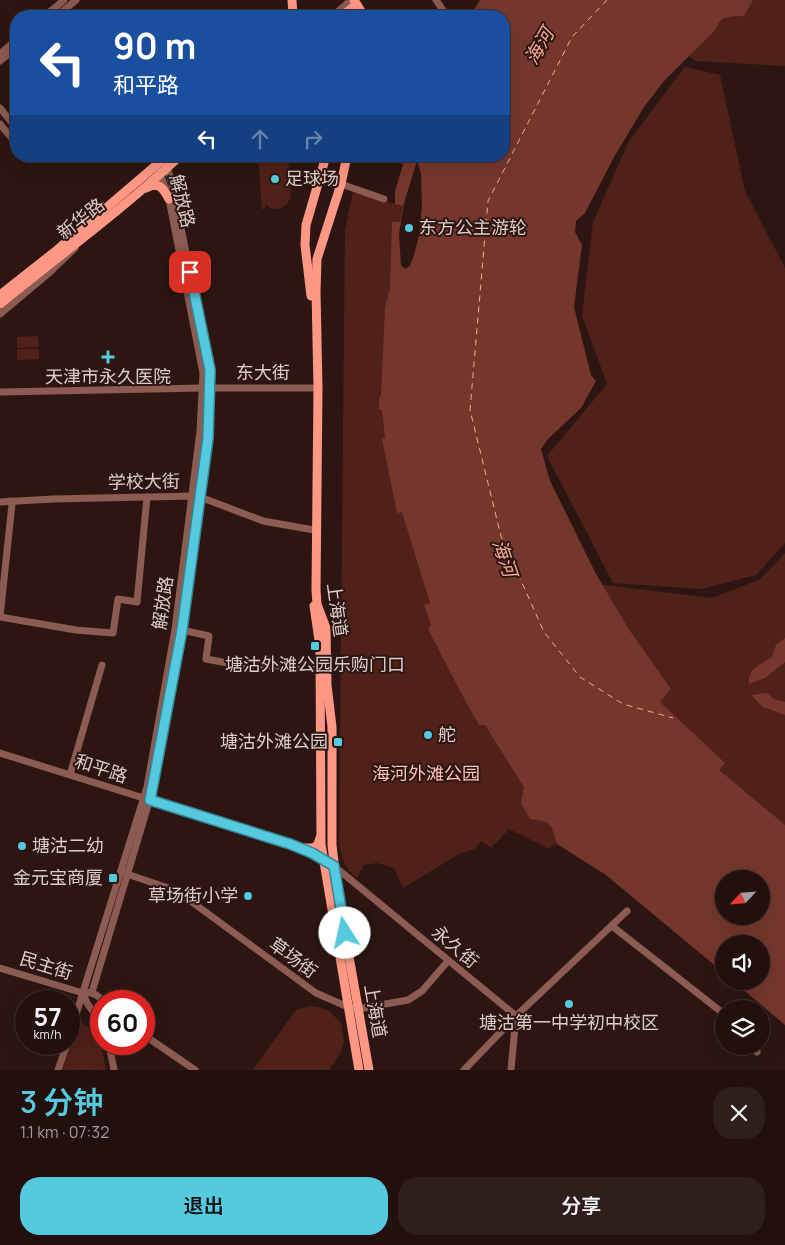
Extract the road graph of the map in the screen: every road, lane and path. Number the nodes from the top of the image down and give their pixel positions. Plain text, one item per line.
1 (64, 0) edge
2 (76, 0) edge
3 (355, 1) edge
4 (52, 10) edge
5 (64, 10) edge
6 (342, 10) edge
7 (10, 45) edge
8 (10, 53) edge
9 (0, 54) edge
10 (0, 61) edge
11 (0, 108) edge
12 (10, 120) edge
13 (0, 124) edge
14 (10, 136) edge
15 (324, 162) edge
16 (346, 162) edge
17 (166, 165) edge
18 (341, 184) junction
19 (169, 185) junction
20 (142, 190) junction
21 (169, 199) junction
22 (384, 199) dead end
23 (80, 236) junction
24 (59, 253) junction
25 (0, 290) edge
26 (0, 295) edge
27 (0, 304) edge
28 (0, 314) edge
29 (207, 388) junction
30 (316, 388) junction
31 (0, 392) edge
32 (192, 496) junction
33 (147, 497) junction
34 (201, 498) junction
35 (10, 501) junction
36 (0, 502) edge
37 (314, 530) junction
38 (182, 630) junction
39 (102, 665) dead end
40 (320, 666) junction
41 (0, 753) edge
42 (70, 775) junction
43 (147, 801) junction
44 (320, 833) junction
45 (300, 848) junction
46 (323, 860) junction
47 (334, 866) junction
48 (124, 873) junction
49 (627, 911) dead end
50 (612, 926) junction
51 (448, 961) junction
52 (0, 968) edge
53 (96, 978) junction
54 (93, 990) edge
55 (98, 990) edge
56 (90, 992) edge
57 (83, 993) junction
58 (80, 1002) edge
59 (90, 1006) edge
60 (348, 1007) junction
61 (715, 1007) edge
62 (358, 1009) junction
63 (516, 1016) junction
64 (155, 1043) edge
65 (63, 1055) edge
66 (111, 1055) edge
67 (116, 1055) edge
68 (58, 1070) edge
69 (114, 1070) edge
70 (118, 1070) edge
71 (195, 1070) edge
72 (359, 1070) edge
73 (369, 1070) edge
74 (464, 1070) edge
75 (511, 1070) edge

1 - 4 street
2 - 5 street
3 - 6 street
7 - 9 street
8 - 10 street
11 - 12 street
13 - 14 street
15 - 30 main road, 上海道
16 - 18 main road, 上海道
17 - 19 main road
17 - 19 street
17 - 20 main road, 新华路
17 - 23 main road, 新华路
18 - 22 street
18 - 47 main road, 上海道
19 - 21 street, 解放路
19 - 29 street, 解放路
20 - 21 main road
20 - 23 main road, 新华路
21 - 29 street, 解放路
23 - 24 main road, 新华路
23 - 25 street
23 - 28 street
24 - 26 main road, 新华路
24 - 27 main road, 新华路
29 - 30 street, 东大街
29 - 31 street, 东大街
29 - 32 street, 解放路
29 - 34 street, 解放路
30 - 37 main road, 上海道
32 - 33 street, 学校大街
32 - 34 street, 学校大街
32 - 43 street, 解放路
33 - 35 street, 学校大街
33 - 35 street
34 - 37 street, 学校大街
34 - 38 street, 解放路
35 - 36 street, 学校大街
37 - 40 main road, 上海道
38 - 40 street
38 - 43 street, 解放路
39 - 42 street
40 - 44 main road, 上海道
41 - 42 street, 和平路
42 - 43 street, 和平路
43 - 45 street
43 - 48 street, 解放路
43 - 48 street, 解放路
44 - 45 main road
44 - 46 main road, 上海道
45 - 46 street
46 - 47 street
46 - 60 main road, 上海道
47 - 51 street, 永久街
47 - 62 main road, 上海道
48 - 53 street, 解放路
48 - 57 street, 解放路
48 - 60 street, 草场街
49 - 50 street
50 - 61 street
50 - 63 street
51 - 62 street, 草场街
51 - 63 street, 永久街
52 - 57 street, 民主街
53 - 54 street, 解放路
53 - 55 street
56 - 57 street
57 - 58 street, 解放路
57 - 59 street
60 - 62 street, 草场街
60 - 72 main road, 上海道
62 - 73 main road, 上海道
63 - 74 street
63 - 75 street
64 - 71 street
65 - 68 street
66 - 69 street
67 - 70 street

